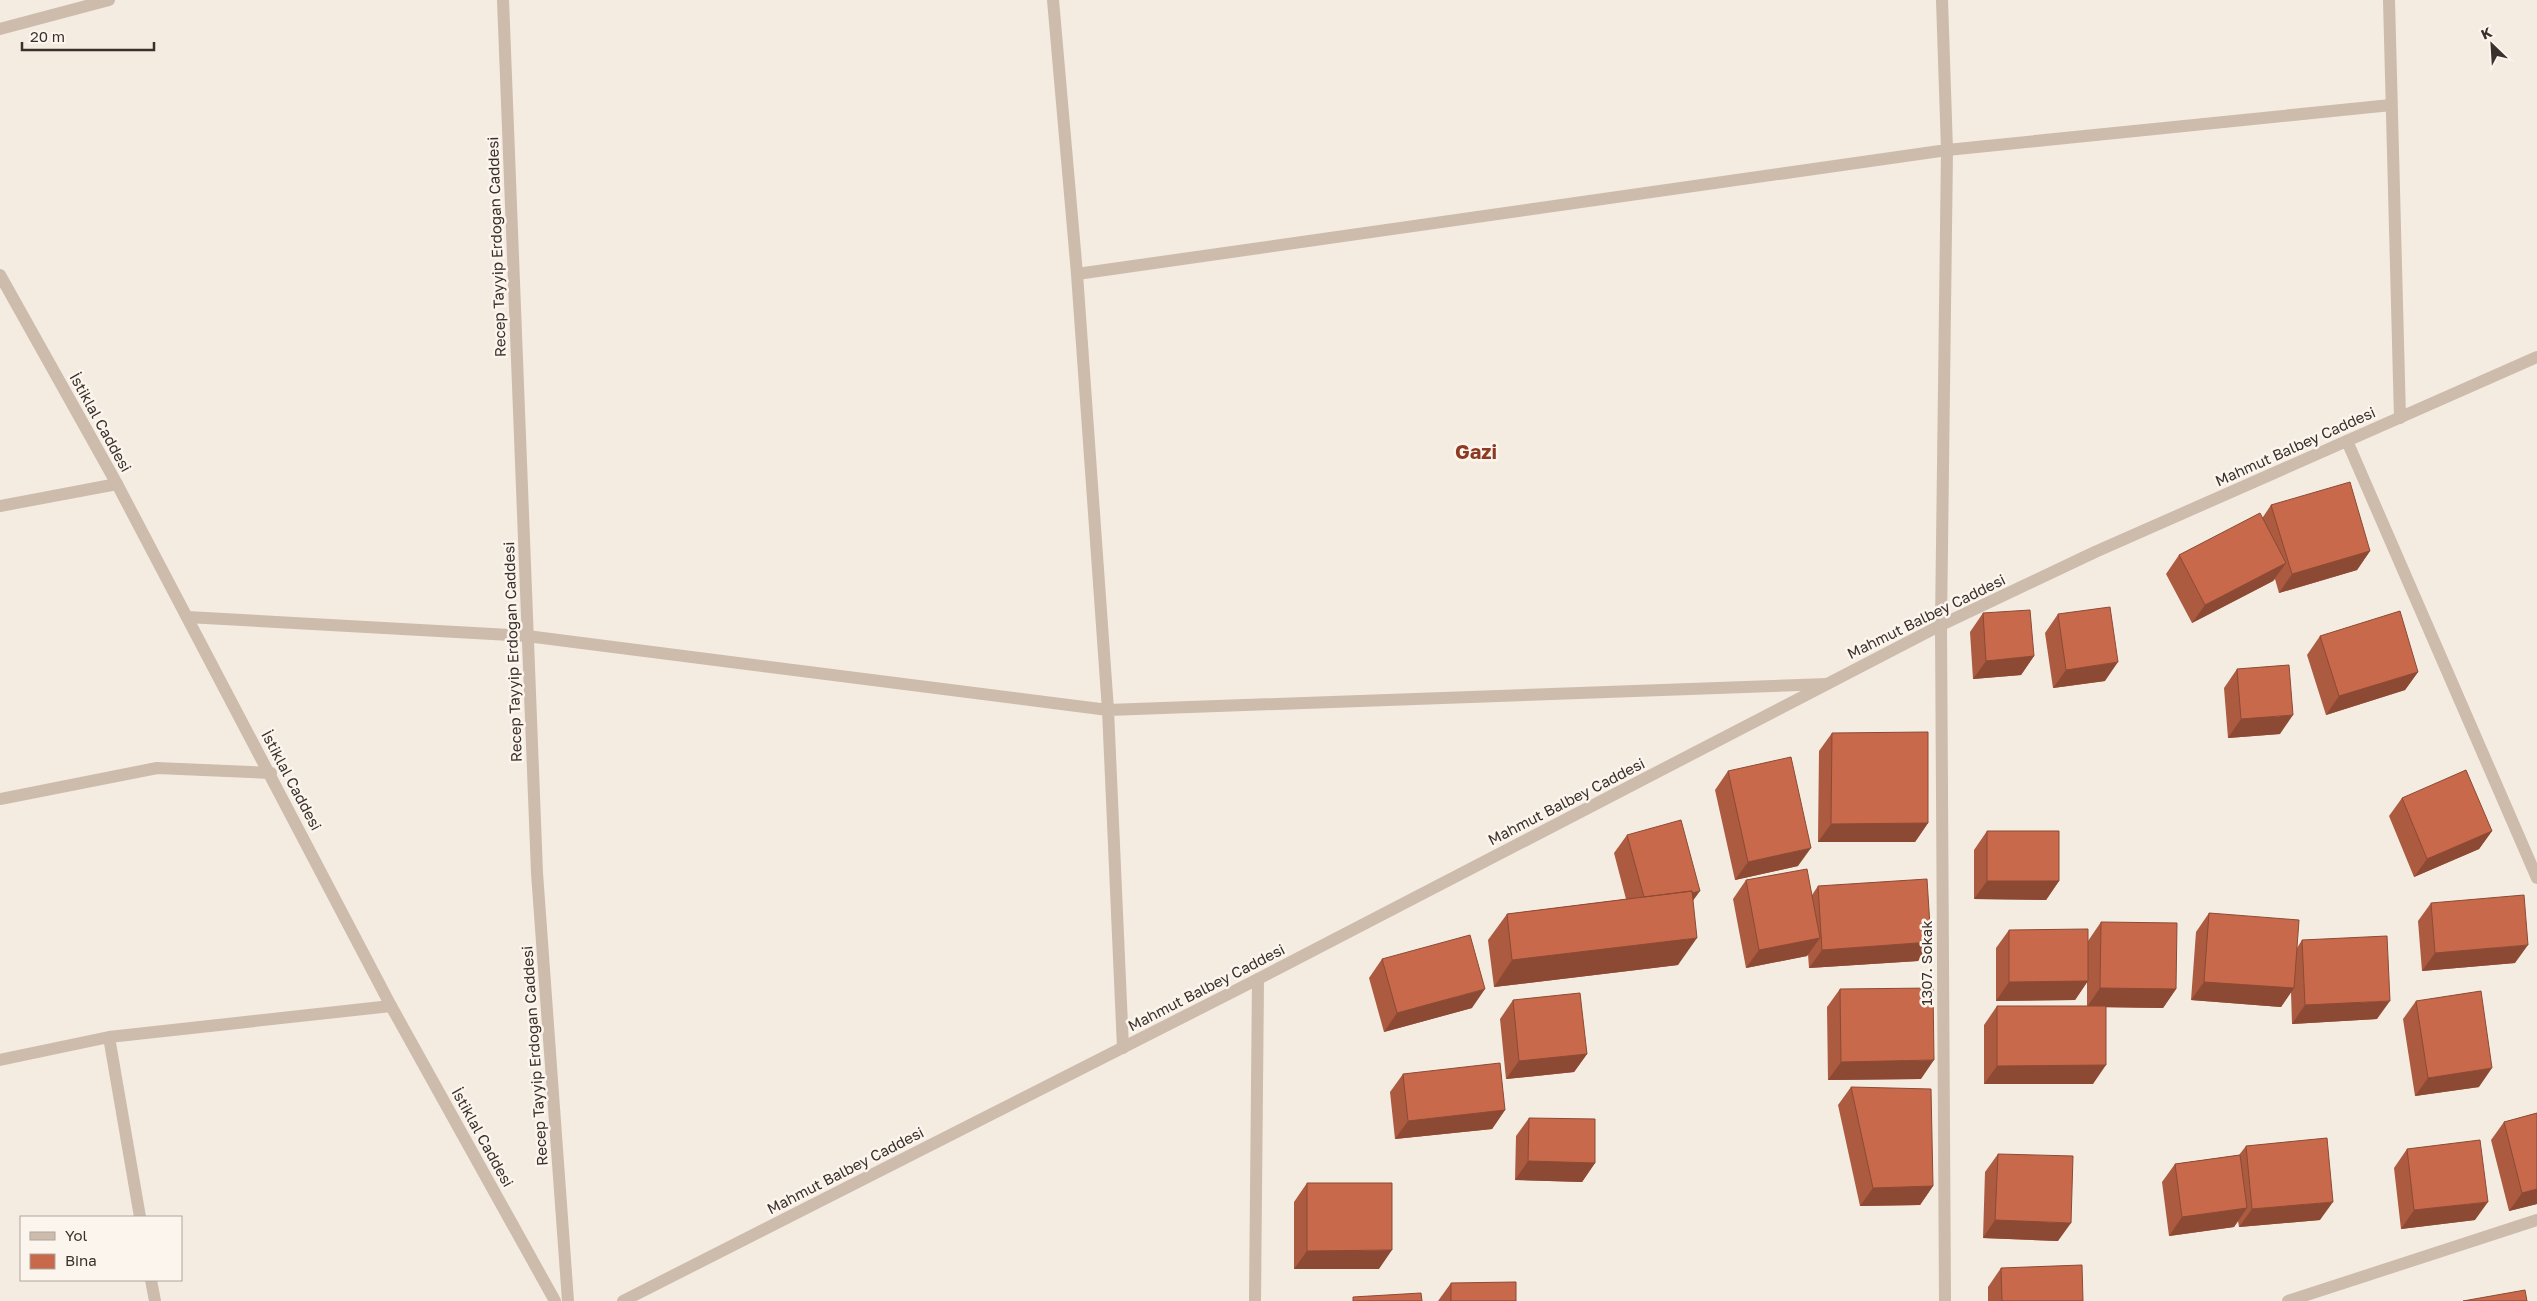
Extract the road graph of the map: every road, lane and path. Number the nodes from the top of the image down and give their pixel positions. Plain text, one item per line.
1 (109, 0) edge
2 (503, 0) edge
3 (1053, 0) edge
4 (1942, 0) edge
5 (2388, 0) edge
6 (0, 29) edge
7 (2391, 105) junction
8 (1947, 150) junction
9 (1077, 274) junction
10 (0, 275) edge
11 (2537, 357) edge
12 (2400, 418) junction
13 (2347, 441) junction
14 (117, 484) junction
15 (0, 506) edge
16 (187, 617) junction
17 (1941, 625) junction
18 (527, 636) junction
19 (1827, 684) junction
20 (1108, 710) junction
21 (271, 774) junction
22 (0, 799) edge
23 (2537, 878) edge
24 (1258, 980) junction
25 (391, 1006) junction
26 (109, 1037) junction
27 (1123, 1048) junction
28 (0, 1060) edge
29 (140, 1216) edge
30 (2537, 1220) edge
31 (151, 1281) edge
32 (155, 1301) edge
33 (555, 1301) edge
34 (568, 1301) edge
35 (623, 1301) edge
36 (1255, 1301) edge
37 (1945, 1301) edge
38 (2288, 1301) edge

1 - 6 street
2 - 18 street, Recep Tayyip Erdoğan Caddesi
3 - 9 street
4 - 8 street, 1307. Sokak
5 - 7 street
7 - 8 street
7 - 12 street
8 - 9 street
8 - 17 street, 1307. Sokak
9 - 20 street
10 - 14 street, İstiklal Caddesi
11 - 12 street, Mahmut Balbey Caddesi
12 - 13 street, Mahmut Balbey Caddesi
13 - 17 street, Mahmut Balbey Caddesi
13 - 23 street
14 - 15 street
14 - 16 street, İstiklal Caddesi
16 - 18 street
16 - 21 street, İstiklal Caddesi
17 - 19 street, Mahmut Balbey Caddesi
17 - 37 street, 1307. Sokak
18 - 20 street
18 - 34 street, Recep Tayyip Erdoğan Caddesi
19 - 20 street
19 - 24 street, Mahmut Balbey Caddesi
20 - 27 street
21 - 22 street
21 - 25 street, İstiklal Caddesi
24 - 27 street, Mahmut Balbey Caddesi
24 - 36 street
25 - 26 street
25 - 33 street, İstiklal Caddesi
26 - 28 street
26 - 29 street
27 - 35 street, Mahmut Balbey Caddesi
30 - 38 street
31 - 32 street

